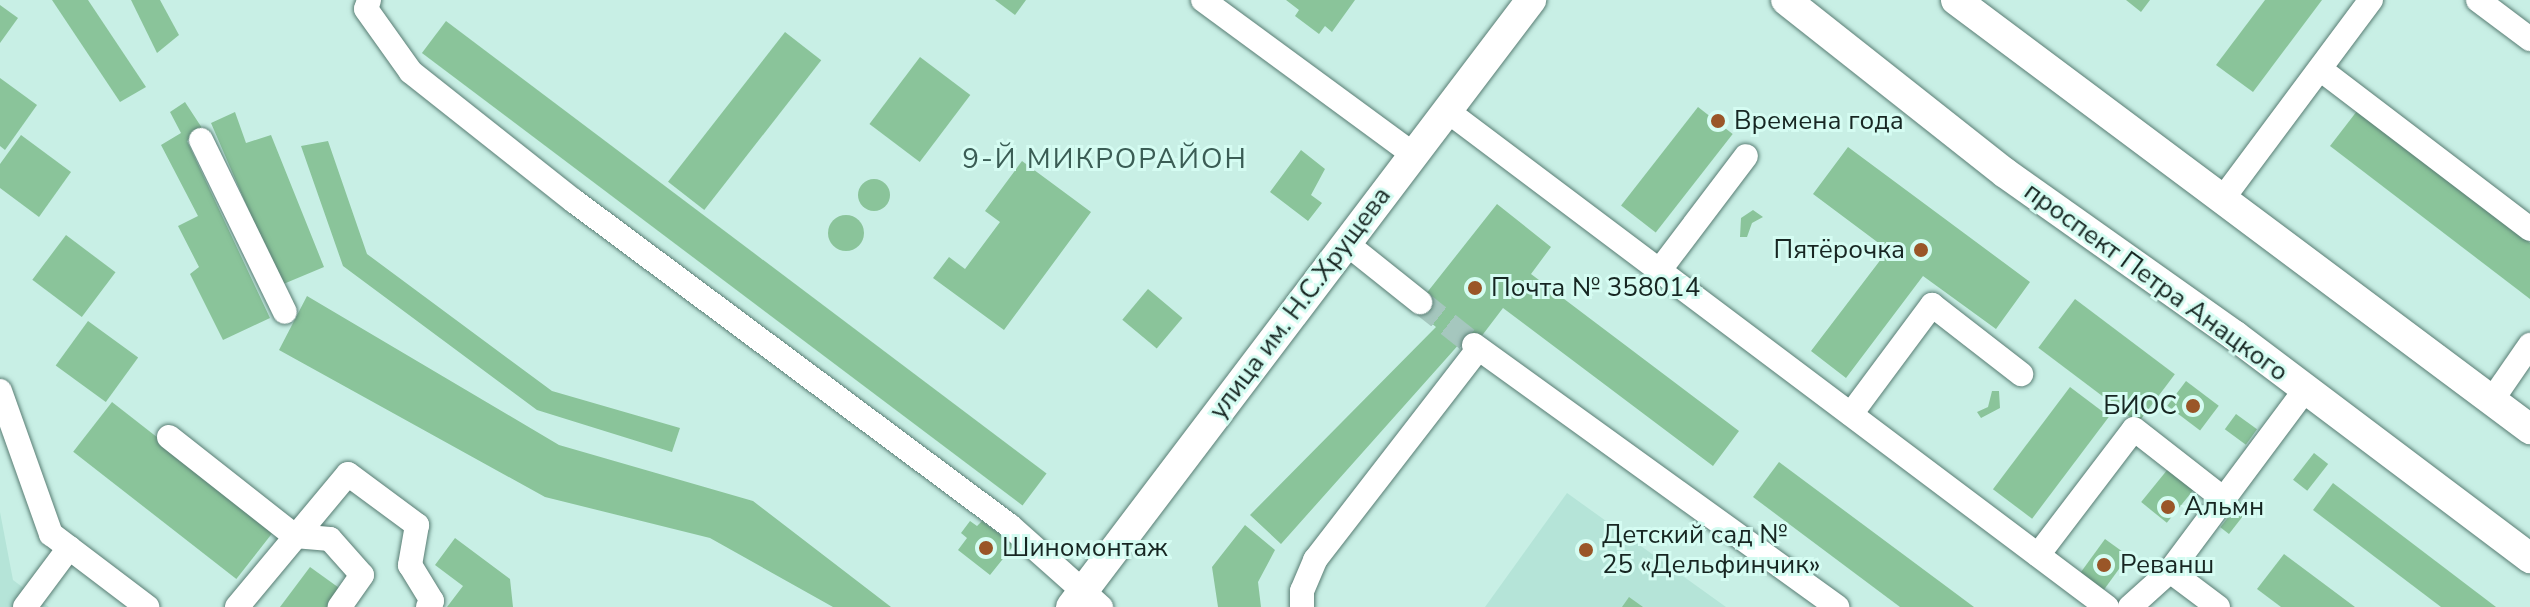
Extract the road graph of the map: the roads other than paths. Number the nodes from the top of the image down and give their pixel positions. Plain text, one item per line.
1 (369, 0) edge
2 (1203, 0) edge
3 (1531, 0) edge
4 (1786, 0) edge
5 (1956, 0) edge
6 (2371, 0) edge
7 (2478, 0) edge
8 (2530, 39) edge
9 (2320, 69) junction
10 (1446, 110) junction
11 (201, 140) dead end
12 (1413, 154) junction
13 (1746, 156) dead end
14 (2221, 201) junction
15 (2530, 229) edge
16 (1346, 243) junction
17 (1659, 271) junction
18 (1420, 302) tunnel mouth
19 (285, 312) dead end
20 (2530, 345) edge
21 (2021, 374) dead end
22 (2305, 390) junction
23 (0, 391) edge
24 (2492, 400) junction
25 (1851, 414) junction
26 (2530, 429) edge
27 (169, 437) dead end
28 (2225, 500) junction
29 (295, 536) junction
30 (69, 548) junction
31 (2038, 555) junction
32 (2530, 558) edge
33 (2170, 571) junction
34 (1085, 602) edge
35 (25, 607) edge
36 (147, 607) edge
37 (237, 607) edge
38 (340, 607) edge
39 (428, 607) edge
40 (1302, 607) edge
41 (1837, 607) edge
42 (2107, 607) edge
43 (2130, 607) edge
44 (2218, 607) edge

1 - 34 street
2 - 12 street
3 - 10 main road, улица им. Н.С.Хрущева
4 - 22 main road, проспект Петра Анацкого
5 - 14 main road
6 - 9 street
7 - 8 street
9 - 14 street
9 - 15 street
10 - 12 main road, улица им. Н.С.Хрущева
10 - 17 street
11 - 19 street
12 - 16 main road, улица им. Н.С.Хрущева
13 - 17 street
14 - 24 main road
16 - 18 street
16 - 34 main road, улица им. Н.С.Хрущева
17 - 25 street
20 - 24 street
21 - 25 street
22 - 28 street
22 - 32 main road, проспект Петра Анацкого
23 - 30 street
24 - 26 main road
25 - 31 street
27 - 29 street
28 - 31 street
28 - 33 street
29 - 37 street
29 - 38 street
29 - 39 street
30 - 35 street
30 - 36 street
31 - 42 street
33 - 43 street
33 - 44 street
40 - 41 street

